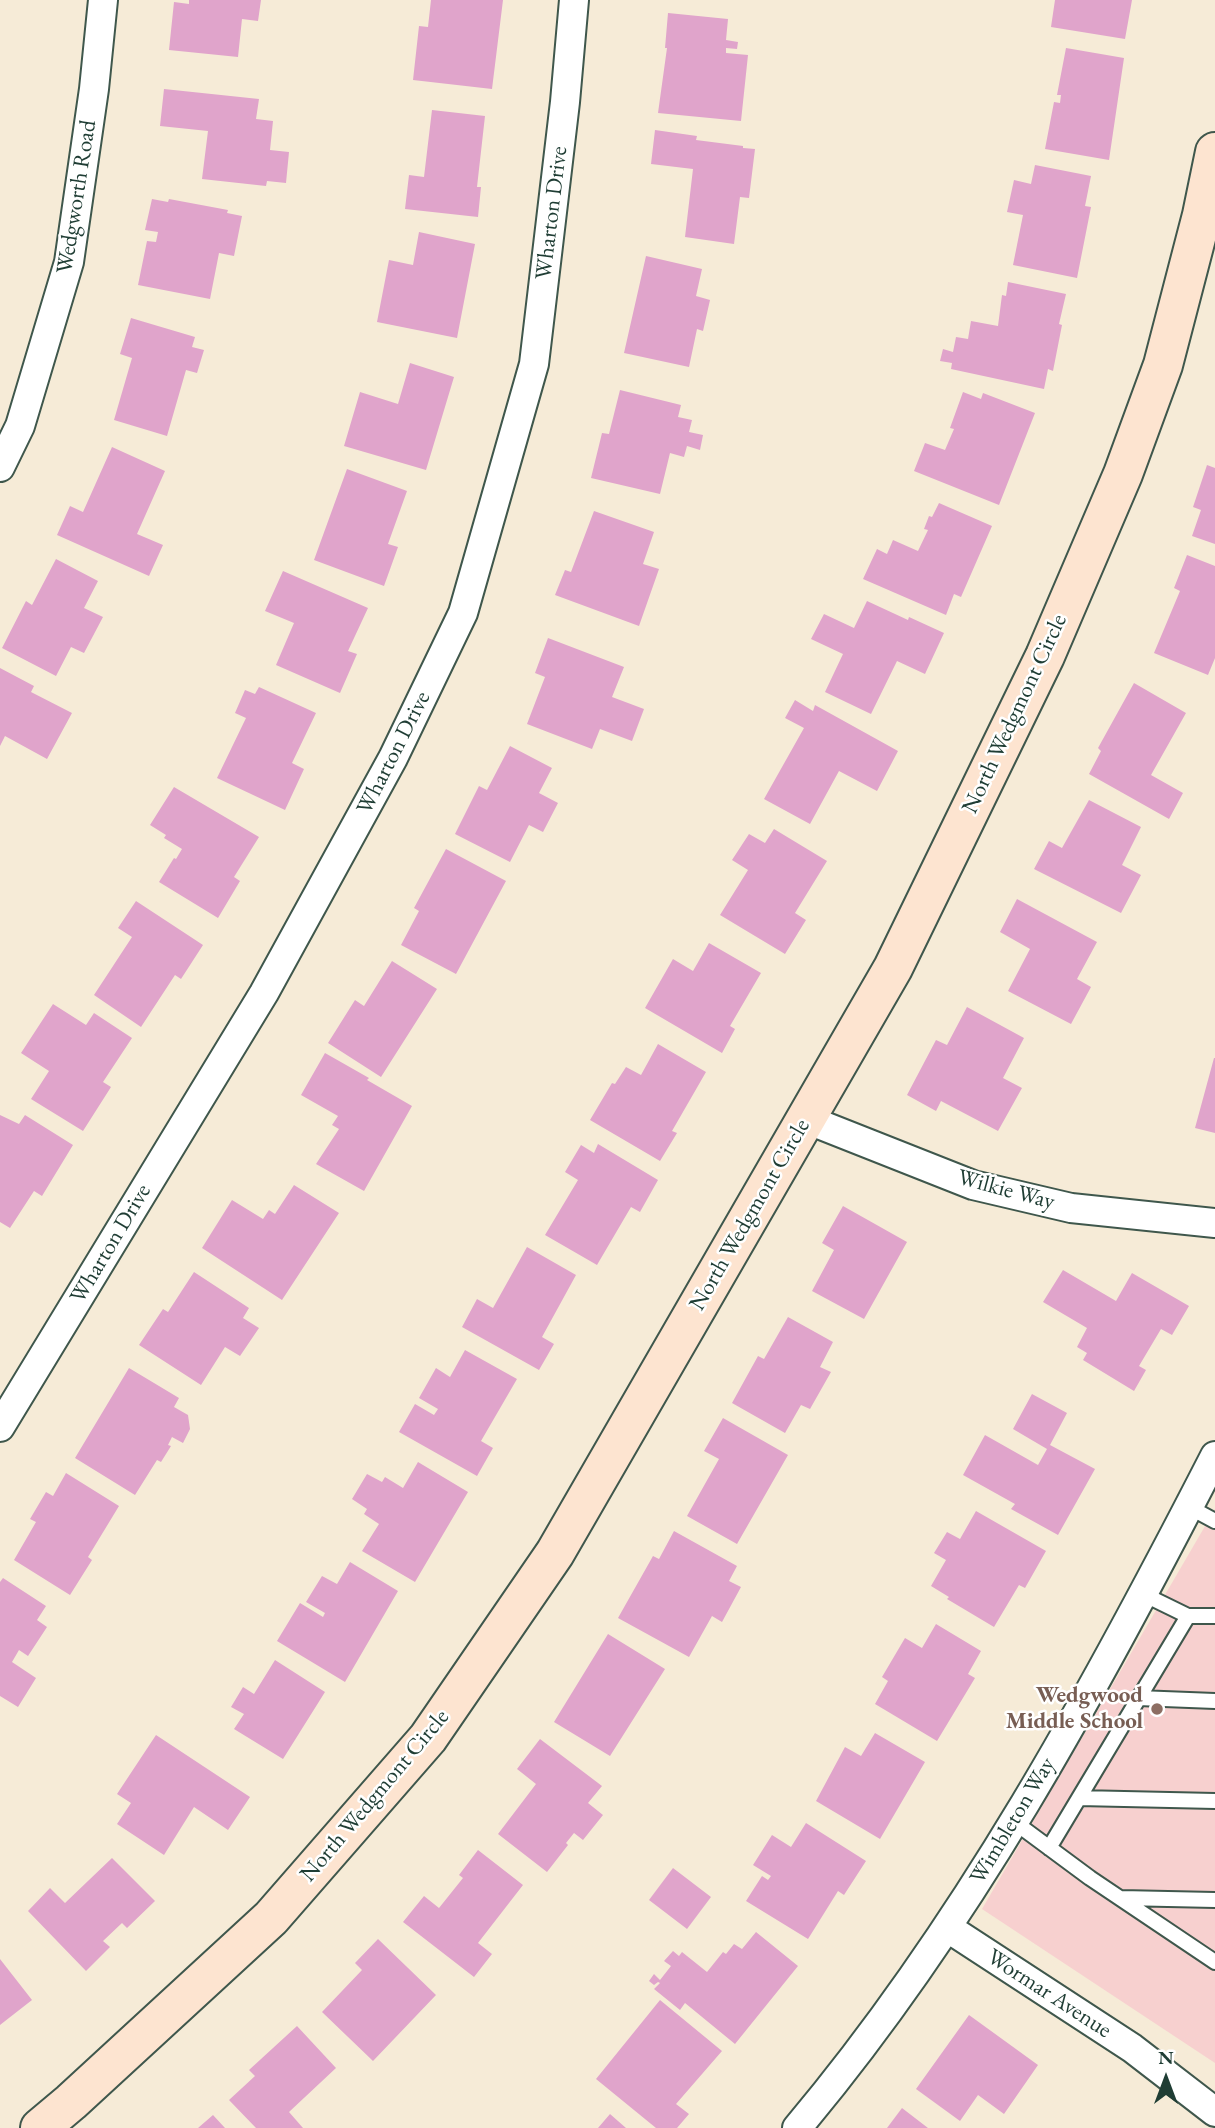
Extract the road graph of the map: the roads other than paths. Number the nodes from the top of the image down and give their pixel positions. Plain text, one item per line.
1 (103, 0) edge
2 (574, 0) edge
3 (1215, 152) edge
4 (0, 467) edge
5 (806, 1119) junction
6 (1215, 1223) edge
7 (0, 1427) edge
8 (1215, 1456) edge
9 (1189, 1507) junction
10 (1215, 1521) edge
11 (1143, 1594) junction
12 (1188, 1616) junction
13 (1215, 1616) edge
14 (1138, 1698) junction
15 (1215, 1700) edge
16 (1079, 1798) junction
17 (1215, 1801) edge
18 (1013, 1821) junction
19 (1049, 1849) junction
20 (1119, 1898) junction
21 (1215, 1900) edge
22 (948, 1928) junction
23 (1215, 1962) edge
24 (1215, 2112) edge
25 (40, 2128) edge
26 (797, 2128) edge

1 - 4 street, Wedgworth Road
2 - 7 street, Wharton Drive
3 - 5 street, North Wedgmont Circle
5 - 6 street, Wilkie Way
5 - 25 street, North Wedgmont Circle
8 - 9 street, Wimbleton Way
9 - 10 lane
9 - 11 street, Wimbleton Way
11 - 12 lane
11 - 18 street, Wimbleton Way
12 - 13 lane
12 - 14 lane
14 - 15 lane
14 - 16 lane
16 - 17 lane
16 - 19 lane
18 - 19 lane
18 - 22 street, Wimbleton Way
19 - 20 lane
20 - 21 lane
20 - 23 lane
22 - 24 street, Wormar Avenue
22 - 26 street, Wimbleton Way

